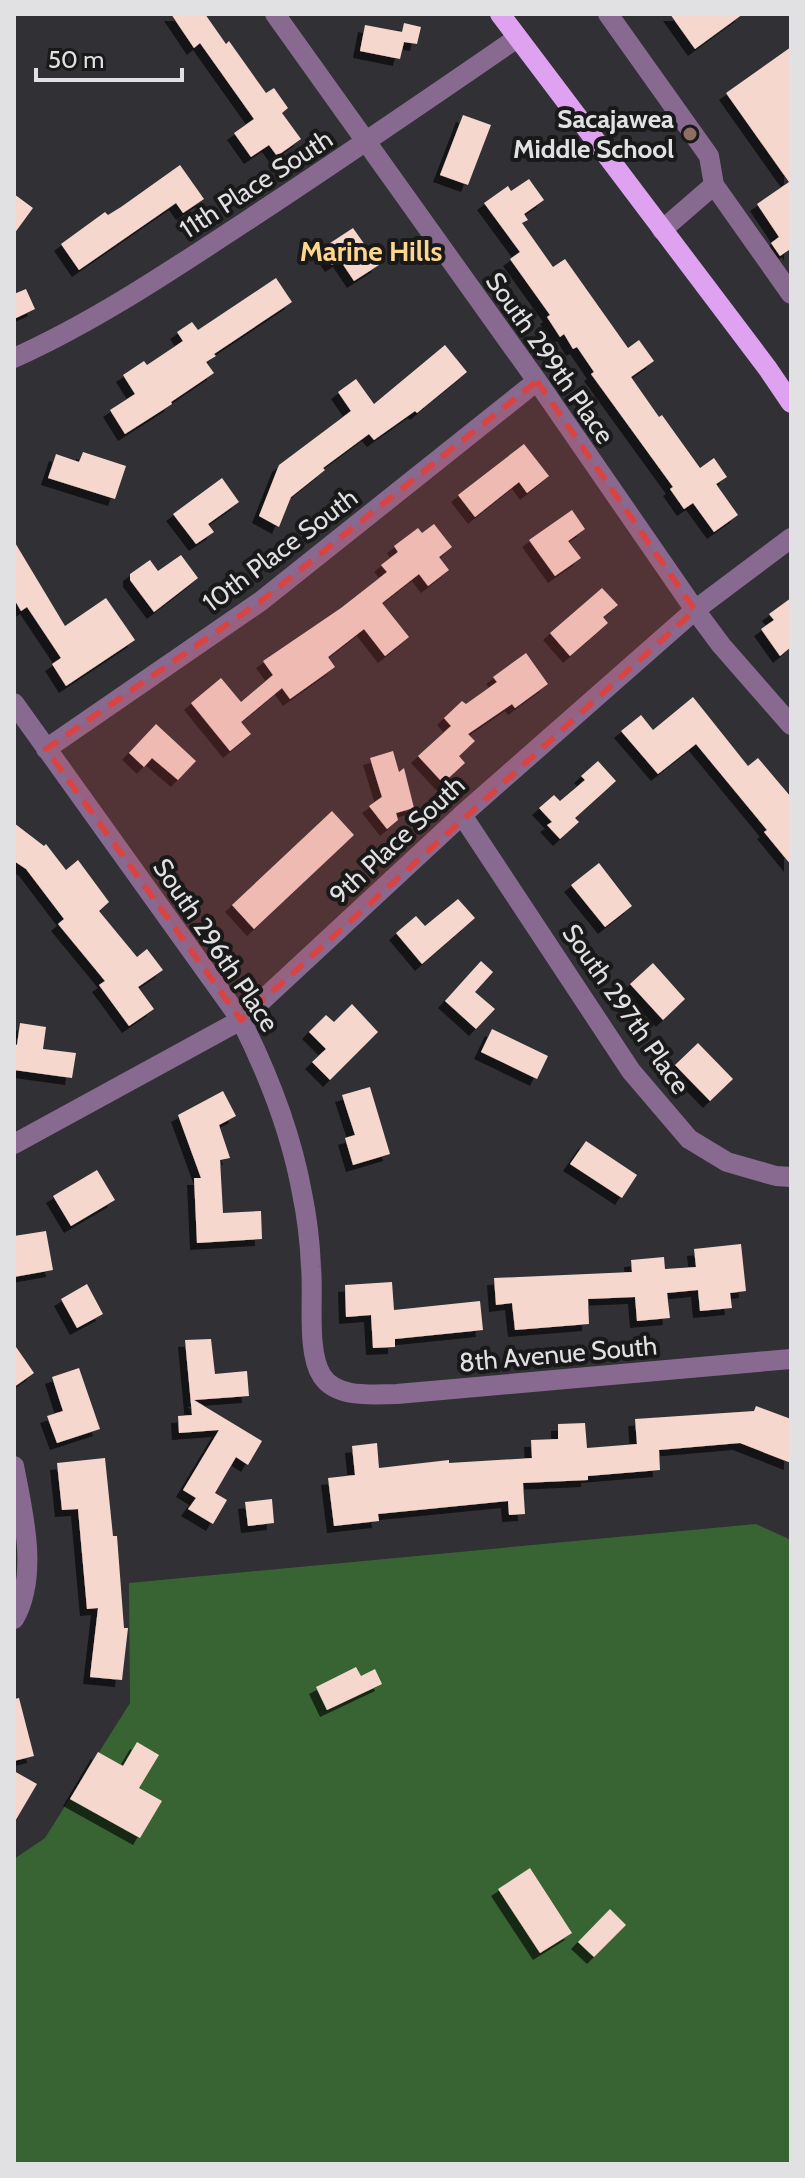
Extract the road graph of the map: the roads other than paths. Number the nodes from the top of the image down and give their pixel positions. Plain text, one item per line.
1 (275, 14) edge
2 (500, 14) edge
3 (608, 14) edge
4 (517, 38) junction
5 (366, 143) junction
6 (714, 185) junction
7 (662, 230) junction
8 (791, 294) edge
9 (14, 358) edge
10 (537, 381) junction
11 (788, 394) edge
12 (791, 538) edge
13 (695, 610) junction
14 (14, 703) edge
15 (791, 725) edge
16 (46, 749) junction
17 (462, 815) junction
18 (241, 1020) junction
19 (14, 1144) edge
20 (791, 1177) edge
21 (791, 1359) edge
22 (331, 1385) joint
23 (14, 1466) edge
24 (16, 1616) edge

1 - 5 street, South 299th Place
2 - 4 main road
3 - 6 street
4 - 5 street, 11th Place South
4 - 7 main road
5 - 9 street, 11th Place South
5 - 10 street, South 299th Place
6 - 7 street
6 - 8 street
7 - 11 main road
10 - 13 street, South 299th Place
10 - 16 street, 10th Place South
12 - 13 street, 9th Place South
13 - 15 street, South 299th Place
13 - 17 street, 9th Place South
14 - 16 street, South 296th Place
16 - 18 street, South 296th Place
17 - 18 street, 9th Place South
17 - 20 street, South 297th Place
18 - 19 street, 9th Place South
18 - 22 street, South 296th Place
21 - 22 street, 8th Avenue South
23 - 24 street

